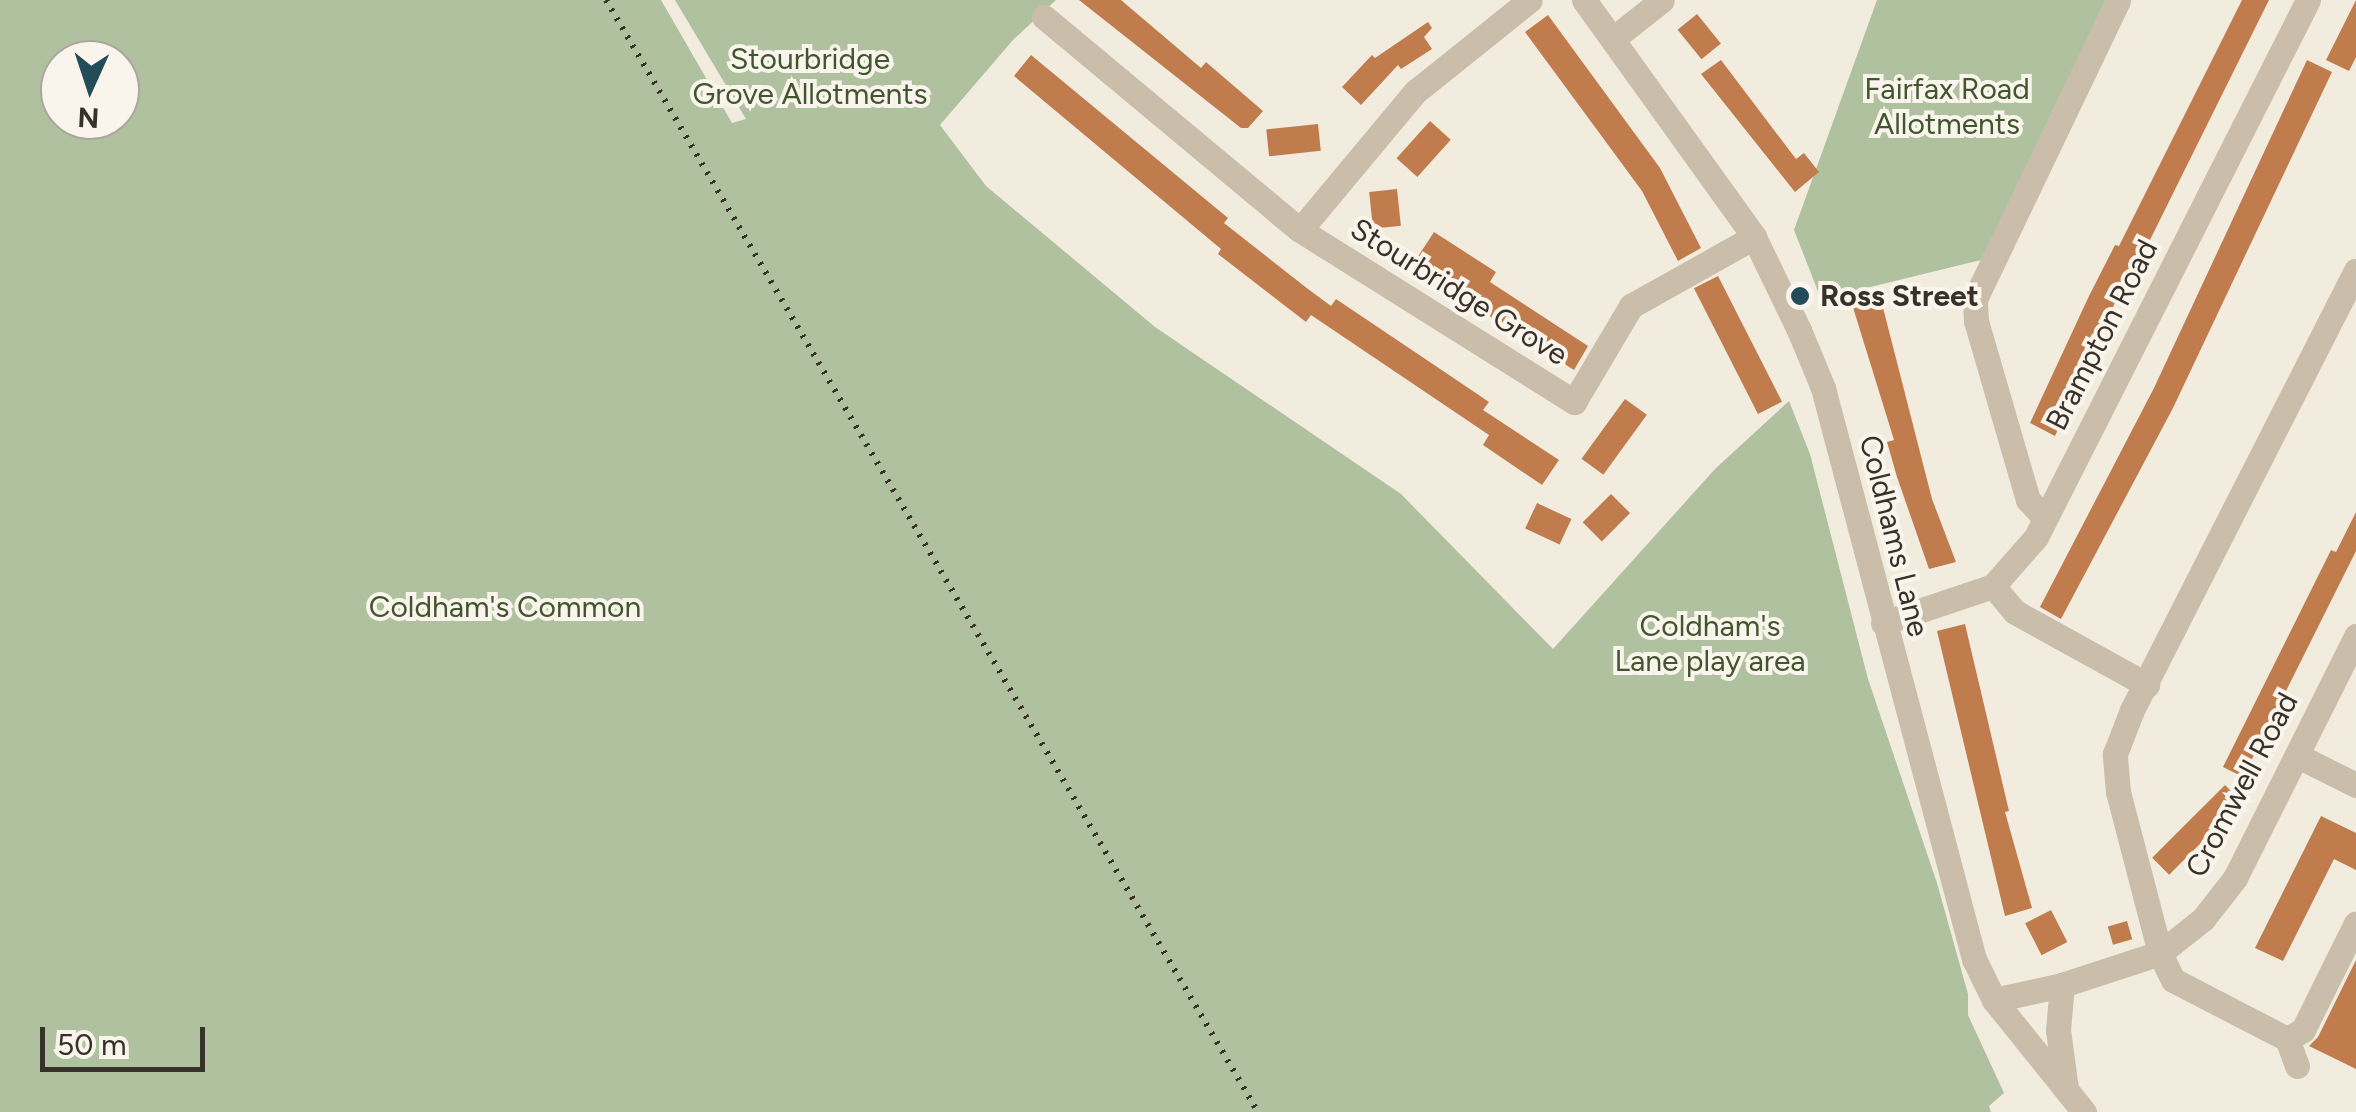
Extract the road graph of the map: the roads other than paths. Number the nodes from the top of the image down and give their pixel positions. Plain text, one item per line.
1 (1530, 0) edge
2 (1584, 0) edge
3 (1662, 0) edge
4 (2118, 0) edge
5 (2308, 0) edge
6 (1044, 16) dead end
7 (1614, 38) junction
8 (1300, 230) junction
9 (1754, 237) junction
10 (2356, 271) edge
11 (2045, 518) junction
12 (1993, 586) junction
13 (1883, 624) junction
14 (2356, 636) edge
15 (2147, 685) junction
16 (2298, 756) junction
17 (2356, 785) edge
18 (2356, 923) edge
19 (2160, 953) junction
20 (2062, 985) junction
21 (1994, 1000) junction
22 (2287, 1039) junction
23 (2296, 1066) dead end
24 (2075, 1102) edge

1 - 8 street, Stourbridge Grove
2 - 7 street, Coldhams Lane
3 - 7 street
4 - 11 street
5 - 11 street, Brampton Road
6 - 8 street, Stourbridge Grove
7 - 9 street, Coldhams Lane
8 - 9 street, Stourbridge Grove
9 - 13 street, Coldhams Lane
10 - 15 street
11 - 12 street, Brampton Road
12 - 13 street, Brampton Road
12 - 15 street
13 - 21 street, Coldhams Lane
14 - 16 street, Cromwell Road
15 - 19 street
16 - 17 street
16 - 19 street, Cromwell Road
18 - 22 street
19 - 20 street, Cromwell Road
19 - 22 street
20 - 21 street, Cromwell Road
20 - 24 street
21 - 24 street, Coldhams Lane
22 - 23 street

